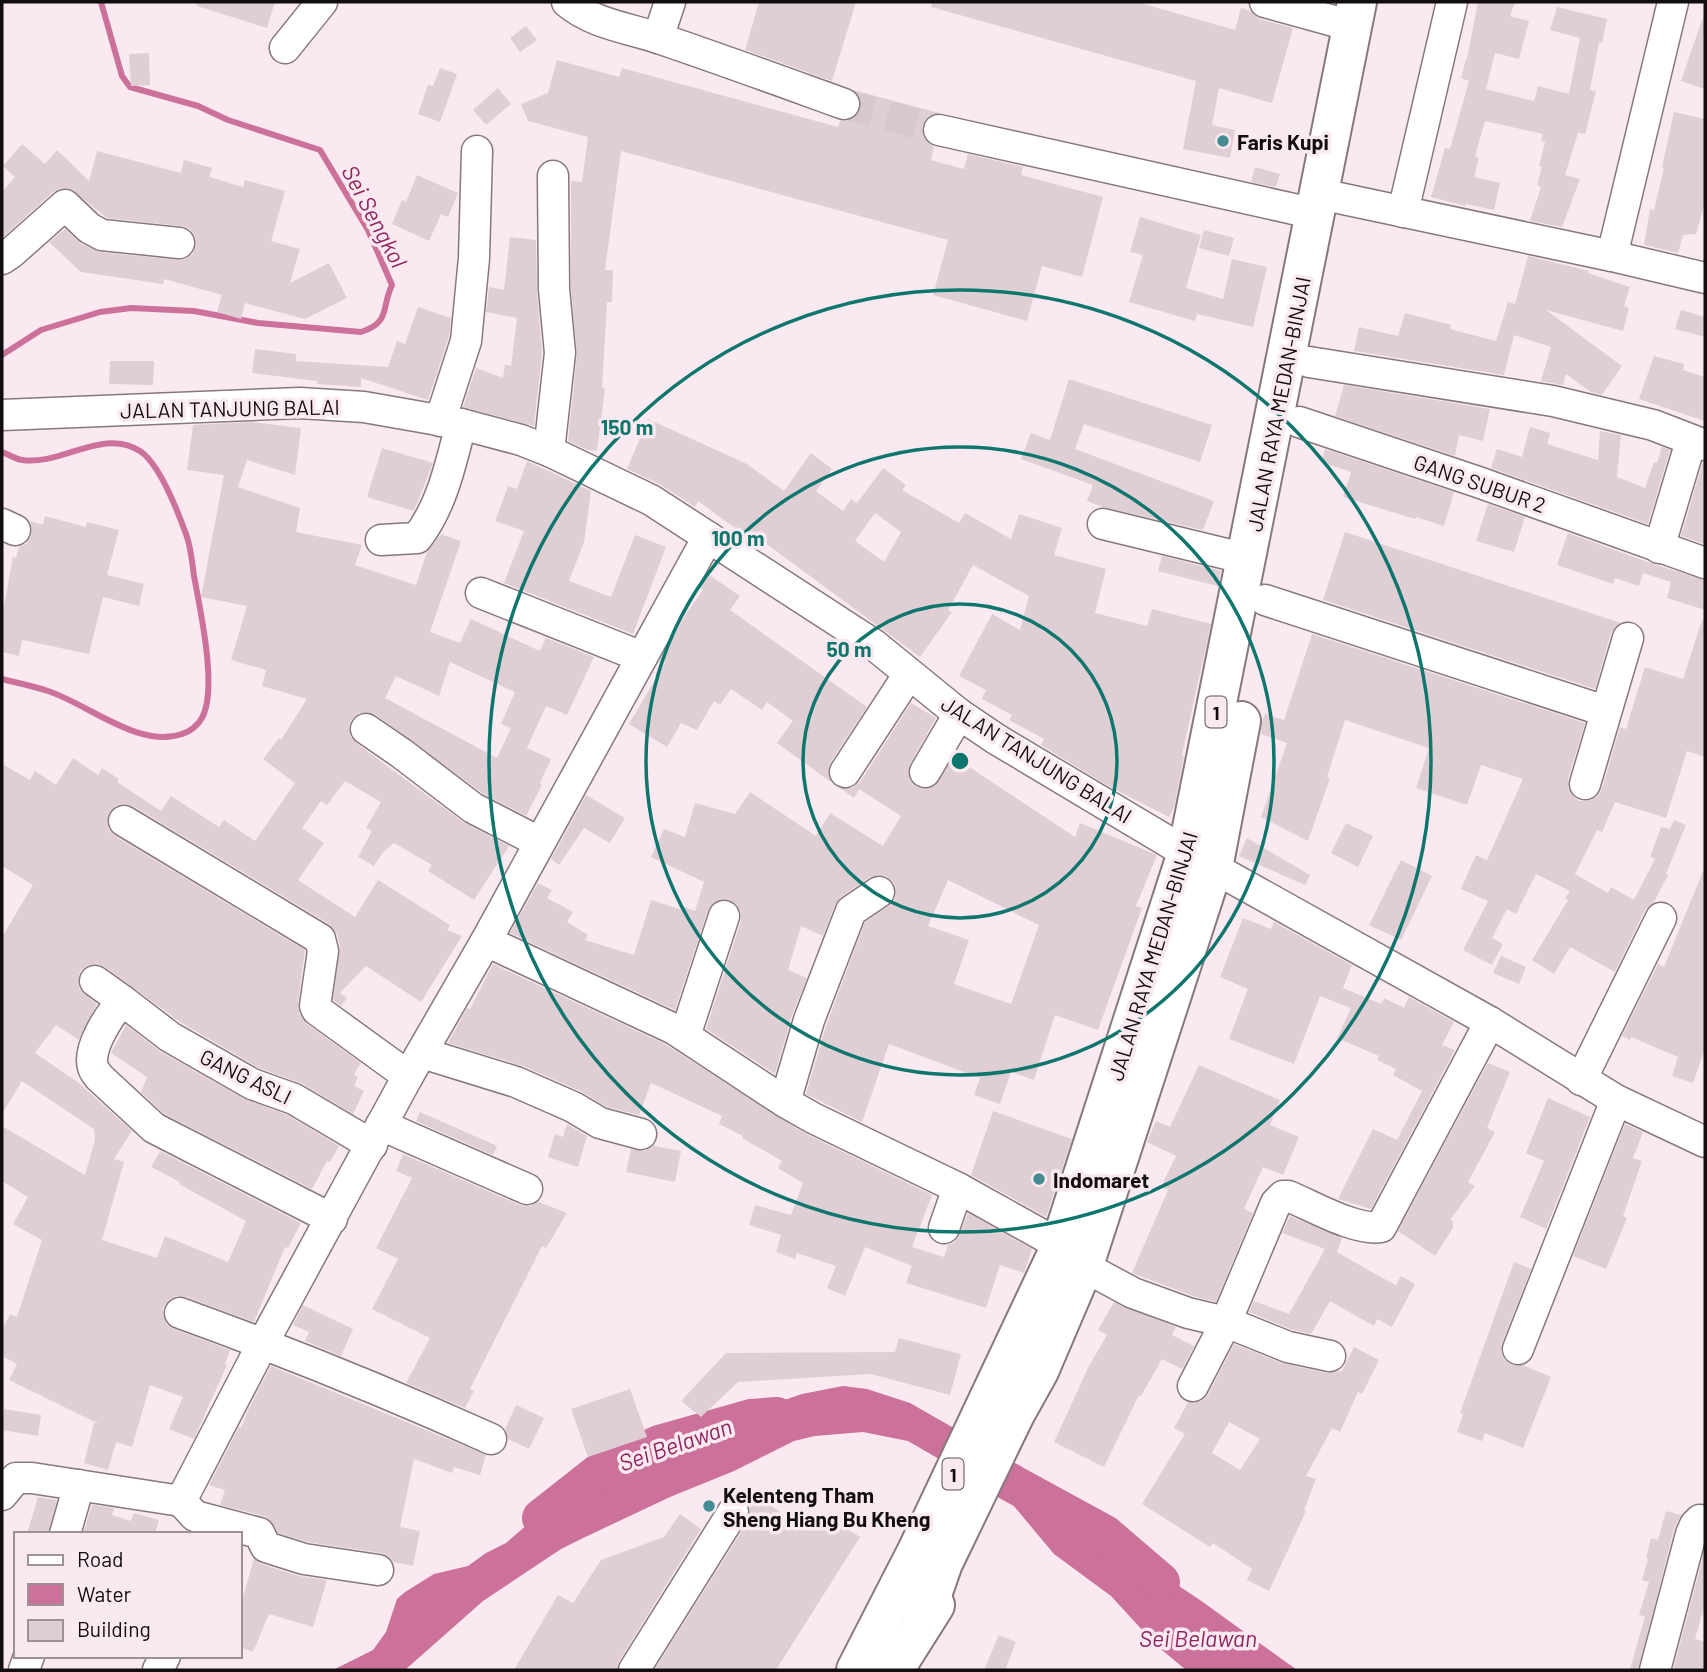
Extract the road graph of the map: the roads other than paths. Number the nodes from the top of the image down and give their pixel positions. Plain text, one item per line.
1 (322, 2) edge
2 (567, 2) edge
3 (670, 2) edge
4 (1265, 2) edge
5 (1382, 2) edge
6 (1452, 2) edge
7 (1673, 2) edge
8 (1354, 14) edge
9 (658, 37) junction
10 (285, 48) dead end
11 (844, 104) tunnel mouth
12 (939, 130) tunnel mouth
13 (477, 151) dead end
14 (553, 176) dead end
15 (1326, 203) junction
16 (1403, 212) junction
17 (179, 243) dead end
18 (1612, 256) junction
19 (2, 259) edge
20 (1705, 278) edge
21 (1309, 362) junction
22 (2, 415) edge
23 (450, 422) junction
24 (1299, 422) junction
25 (1698, 443) edge
26 (549, 451) junction
27 (1103, 524) dead end
28 (708, 537) junction
29 (381, 540) dead end
30 (1659, 548) junction
31 (1247, 559) junction
32 (1705, 563) edge
33 (481, 593) dead end
34 (1265, 600) junction
35 (1628, 638) dead end
36 (642, 657) junction
37 (909, 674) junction
38 (1605, 711) junction
39 (959, 714) junction
40 (366, 729) dead end
41 (845, 772) dead end
42 (925, 772) dead end
43 (1585, 784) dead end
44 (124, 821) dead end
45 (540, 842) junction
46 (1200, 861) junction
47 (879, 892) dead end
48 (724, 916) dead end
49 (1661, 918) dead end
50 (486, 941) junction
51 (95, 981) dead end
52 (123, 1001) junction
53 (1490, 1022) junction
54 (684, 1036) junction
55 (415, 1065) junction
56 (1581, 1080) junction
57 (1616, 1100) junction
58 (785, 1102) junction
59 (641, 1134) dead end
60 (377, 1135) junction
61 (1705, 1142) edge
62 (958, 1188) junction
63 (527, 1189) dead end
64 (332, 1219) junction
65 (944, 1228) dead end
66 (1067, 1255) junction
67 (180, 1313) dead end
68 (1226, 1322) junction
69 (263, 1343) junction
70 (1518, 1349) dead end
71 (1330, 1356) dead end
72 (1193, 1386) dead end
73 (1010, 1413) junction
74 (491, 1439) dead end
75 (79, 1485) junction
76 (2, 1495) edge
77 (733, 1512) dead end
78 (193, 1517) edge
79 (1705, 1521) edge
80 (66, 1532) edge
81 (940, 1561) junction
82 (378, 1570) dead end
83 (634, 1670) edge
84 (856, 1670) edge
85 (894, 1670) edge
86 (1655, 1670) edge

1 - 10 street
2 - 9 street
3 - 9 street
4 - 8 street
5 - 15 highway, JALAN RAYA MEDAN-BINJAI / 1
6 - 16 street
7 - 18 street
8 - 15 highway, JALAN RAYA MEDAN-BINJAI / 1
9 - 11 street
12 - 15 street
13 - 23 street
14 - 26 street
15 - 16 street
15 - 21 highway, JALAN RAYA MEDAN-BINJAI / 1
15 - 31 highway, JALAN RAYA MEDAN-BINJAI / 1
16 - 18 street
17 - 19 street
18 - 20 street
21 - 24 highway, JALAN RAYA MEDAN-BINJAI / 1
21 - 25 street
22 - 23 street, JALAN TANJUNG BALAI
23 - 26 street, JALAN TANJUNG BALAI
23 - 29 street
24 - 30 street, GANG SUBUR 2
24 - 34 highway, JALAN RAYA MEDAN-BINJAI / 1
25 - 30 street
26 - 28 street, JALAN TANJUNG BALAI
27 - 31 street
28 - 36 street
28 - 37 street, JALAN TANJUNG BALAI
30 - 32 street, GANG SUBUR 2
31 - 46 highway, JALAN RAYA MEDAN-BINJAI / 1
33 - 36 street
34 - 38 street
34 - 46 highway, JALAN RAYA MEDAN-BINJAI / 1
35 - 38 street
36 - 45 street
37 - 39 street, JALAN TANJUNG BALAI
37 - 41 street
38 - 43 street
39 - 42 street
39 - 46 street, JALAN TANJUNG BALAI
40 - 45 street
44 - 55 street
45 - 50 street
46 - 53 street, JALAN TANJUNG BALAI
46 - 66 highway, JALAN RAYA MEDAN-BINJAI / 1
47 - 58 street
48 - 54 street
49 - 56 street
50 - 54 street
50 - 55 street
51 - 52 street, GANG ASLI
52 - 60 street, GANG ASLI
52 - 64 street
53 - 56 street, JALAN TANJUNG BALAI
53 - 68 street
54 - 58 street
55 - 59 street
55 - 60 street
56 - 57 street, JALAN TANJUNG BALAI
57 - 61 street, JALAN TANJUNG BALAI
57 - 70 street
58 - 62 street
60 - 63 street, GANG ASLI
60 - 64 street
62 - 65 street
62 - 66 street
64 - 69 street
66 - 68 street
66 - 73 highway, JALAN RAYA MEDAN-BINJAI / 1
66 - 73 highway, JALAN RAYA MEDAN-BINJAI / 1
67 - 69 street
68 - 71 street
68 - 72 street
69 - 74 street
69 - 78 street
73 - 81 highway, JALAN RAYA MEDAN-BINJAI / 1
75 - 76 street
75 - 78 street
75 - 80 street
77 - 83 street
78 - 82 street
79 - 86 street
81 - 84 highway, 1
81 - 85 highway, 1

